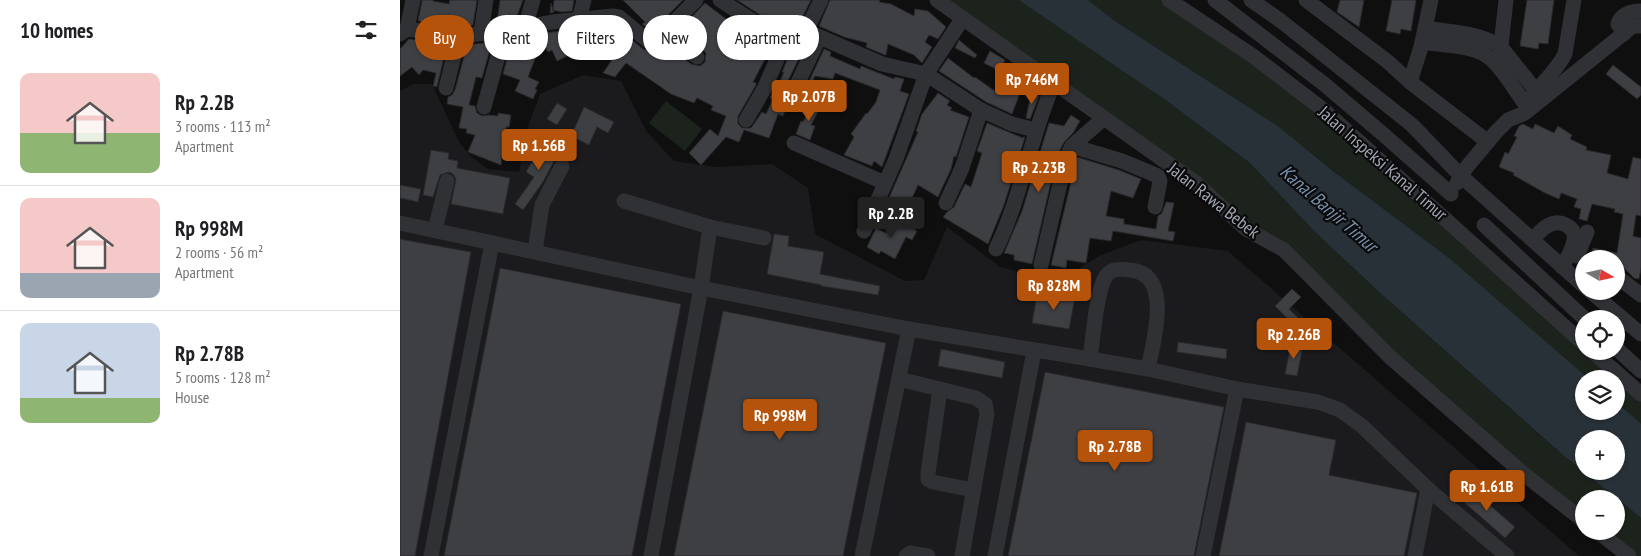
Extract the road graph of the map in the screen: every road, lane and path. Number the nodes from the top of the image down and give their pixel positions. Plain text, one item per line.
1 (413, 0) edge
2 (486, 0) edge
3 (533, 0) edge
4 (584, 0) edge
5 (696, 0) edge
6 (720, 0) edge
7 (821, 0) edge
8 (938, 0) edge
9 (1169, 0) edge
10 (1214, 0) edge
11 (1251, 0) edge
12 (1431, 0) edge
13 (1506, 0) edge
14 (1574, 0) edge
15 (1313, 2) edge
16 (1641, 11) edge
17 (528, 15) edge
18 (580, 15) edge
19 (681, 15) edge
20 (743, 15) edge
21 (817, 15) edge
22 (963, 18) junction
23 (1641, 26) edge
24 (633, 28) edge
25 (404, 31) edge
26 (481, 33) junction
27 (484, 33) edge
28 (474, 34) edge
29 (1624, 34) junction
30 (1424, 35) junction
31 (643, 36) edge
32 (819, 37) edge
33 (1500, 47) junction
34 (453, 60) edge
35 (496, 60) edge
36 (777, 60) edge
37 (804, 60) edge
38 (1500, 69) junction
39 (926, 74) junction
40 (1410, 82) junction
41 (1054, 83) junction
42 (446, 88) dead end
43 (1536, 91) junction
44 (793, 93) dead end
45 (484, 107) dead end
46 (1526, 109) junction
47 (981, 110) junction
48 (1400, 116) junction
49 (1104, 118) junction
50 (746, 120) dead end
51 (1035, 130) junction
52 (1384, 134) junction
53 (1135, 140) junction
54 (1488, 142) junction
55 (794, 143) dead end
56 (1072, 146) junction
57 (1122, 161) junction
58 (562, 166) dead end
59 (1462, 176) junction
60 (447, 181) dead end
61 (885, 182) junction
62 (1450, 194) junction
63 (624, 201) dead end
64 (946, 203) dead end
65 (1155, 207) dead end
66 (1440, 213) junction
67 (400, 223) edge
68 (1484, 225) dead end
69 (710, 227) junction
70 (435, 230) junction
71 (864, 231) dead end
72 (1588, 232) dead end
73 (764, 238) dead end
74 (1533, 240) junction
75 (492, 243) junction
76 (996, 249) dead end
77 (536, 252) junction
78 (1040, 265) dead end
79 (1566, 271) junction
80 (1575, 278) edge
81 (1625, 283) edge
82 (701, 288) junction
83 (1641, 295) edge
84 (1605, 300) edge
85 (1575, 310) edge
86 (909, 329) junction
87 (1640, 330) edge
88 (1575, 336) edge
89 (1034, 351) junction
90 (1625, 356) edge
91 (1090, 359) junction
92 (1602, 360) edge
93 (1148, 369) junction
94 (1641, 371) edge
95 (899, 379) junction
96 (940, 389) junction
97 (1237, 390) junction
98 (1641, 394) edge
99 (1428, 489) junction
100 (974, 490) junction
101 (1575, 514) edge
102 (1609, 540) edge
103 (431, 556) edge
104 (651, 556) edge
105 (862, 556) edge
106 (906, 556) edge
107 (928, 556) edge
108 (962, 556) edge
109 (995, 556) edge
110 (1203, 556) edge
111 (1415, 556) edge
112 (1507, 556) edge
113 (1629, 556) edge

1 - 25 street
2 - 26 street
3 - 17 street
4 - 18 street
5 - 19 street
6 - 20 street
7 - 21 street
8 - 22 street, Jalan Rawa Bebek
9 - 66 street, Jalan Inspeksi Kanal Timur
10 - 52 street
11 - 48 street
12 - 30 street
13 - 33 street
14 - 43 street
15 - 40 street
16 - 29 street
22 - 39 street
22 - 41 street, Jalan Rawa Bebek
23 - 29 street
24 - 31 street
26 - 27 street
26 - 28 street
29 - 46 street
30 - 33 street
30 - 38 street
30 - 40 street
32 - 39 street
33 - 38 street
33 - 43 street
34 - 42 street
35 - 45 street
36 - 50 street
37 - 44 street
38 - 46 street
39 - 47 street
39 - 61 street
40 - 54 street
41 - 49 street, Jalan Rawa Bebek
41 - 51 street
43 - 46 street
46 - 54 street
47 - 51 street
47 - 64 street
48 - 52 street
48 - 59 street
49 - 53 street, Jalan Rawa Bebek
49 - 56 street
51 - 76 street
52 - 62 street
53 - 57 street
53 - 101 street, Jalan Rawa Bebek
54 - 59 street
55 - 61 street
56 - 57 street
56 - 78 street
57 - 65 street
58 - 77 street
59 - 62 street
59 - 74 street
60 - 70 street
61 - 71 street
62 - 66 street
63 - 69 street
66 - 88 street, Jalan Inspeksi Kanal Timur
67 - 70 street
68 - 85 street
69 - 73 street
69 - 82 street
70 - 75 street
72 - 79 street
74 - 79 street
74 - 79 street
75 - 77 street
75 - 103 street
77 - 82 street
79 - 80 street
81 - 83 street
82 - 86 street
82 - 104 street
84 - 87 street
86 - 89 street
86 - 95 street
89 - 91 street
89 - 109 street
90 - 94 street
91 - 93 street
91 - 93 street
92 - 98 street
93 - 97 street
95 - 96 street
95 - 105 street
96 - 100 street
96 - 100 street
97 - 99 street
97 - 110 street
99 - 111 street
99 - 112 street
100 - 108 street
102 - 113 street
106 - 107 street

